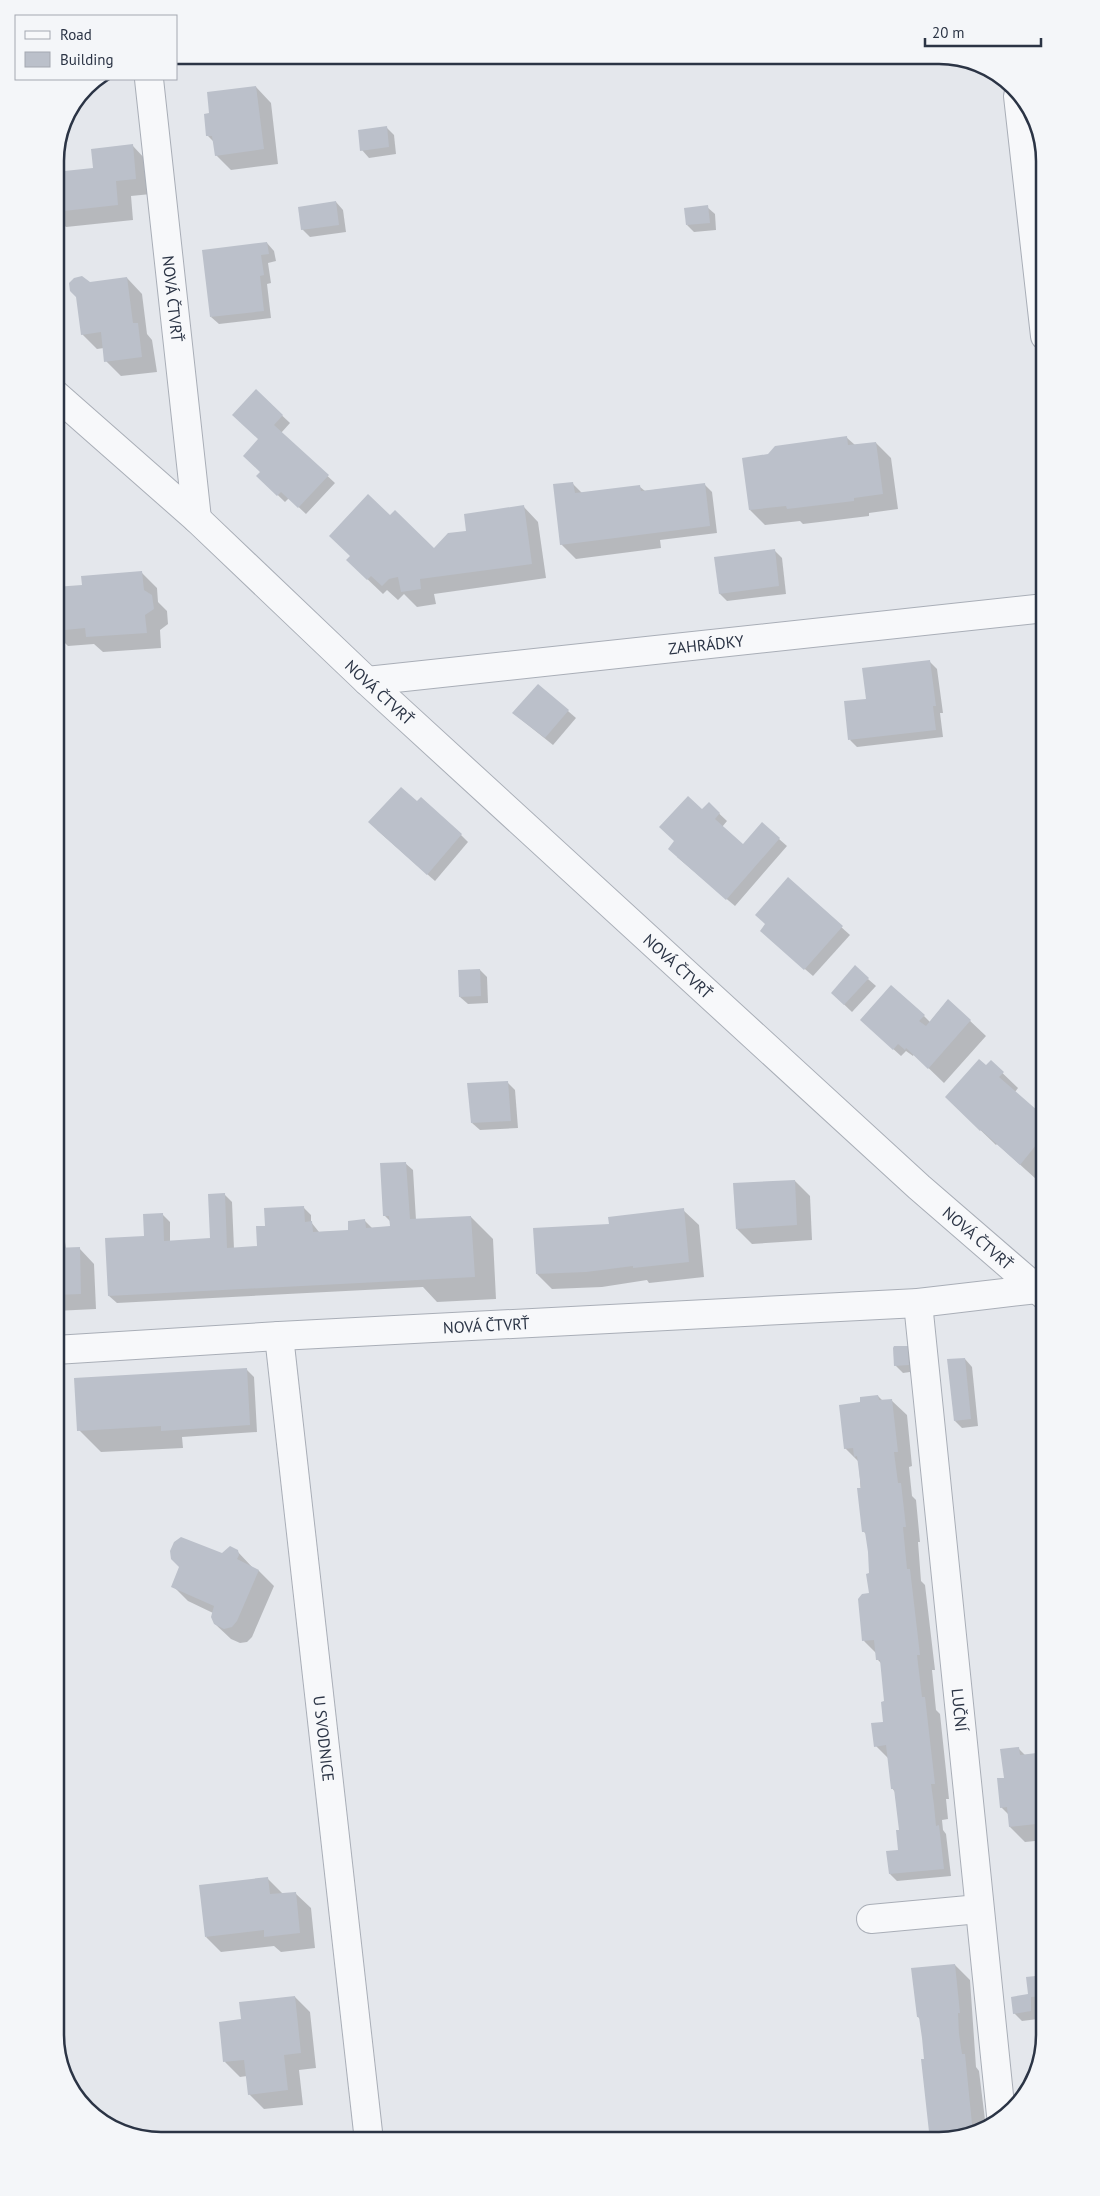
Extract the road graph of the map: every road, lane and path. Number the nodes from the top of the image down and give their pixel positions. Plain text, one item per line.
1 (149, 80) edge
2 (1019, 107) edge
3 (1036, 256) edge
4 (64, 402) edge
5 (197, 519) junction
6 (1036, 609) edge
7 (367, 681) junction
8 (1036, 1288) edge
9 (1036, 1292) edge
10 (918, 1303) junction
11 (279, 1336) junction
12 (64, 1349) edge
13 (979, 1909) junction
14 (871, 1919) dead end
15 (1000, 2110) edge
16 (368, 2132) edge

1 - 5 street, NOVÁ ČTVRŤ
2 - 3 street
4 - 5 street, NOVÁ ČTVRŤ
5 - 7 street, NOVÁ ČTVRŤ
6 - 7 street, ZAHRÁDKY
7 - 8 street, NOVÁ ČTVRŤ
9 - 10 street, NOVÁ ČTVRŤ
10 - 11 street, NOVÁ ČTVRŤ
10 - 13 street, LUČNÍ
11 - 12 street, NOVÁ ČTVRŤ
11 - 16 street, U SVODNICE
13 - 14 street
13 - 15 street, LUČNÍ

